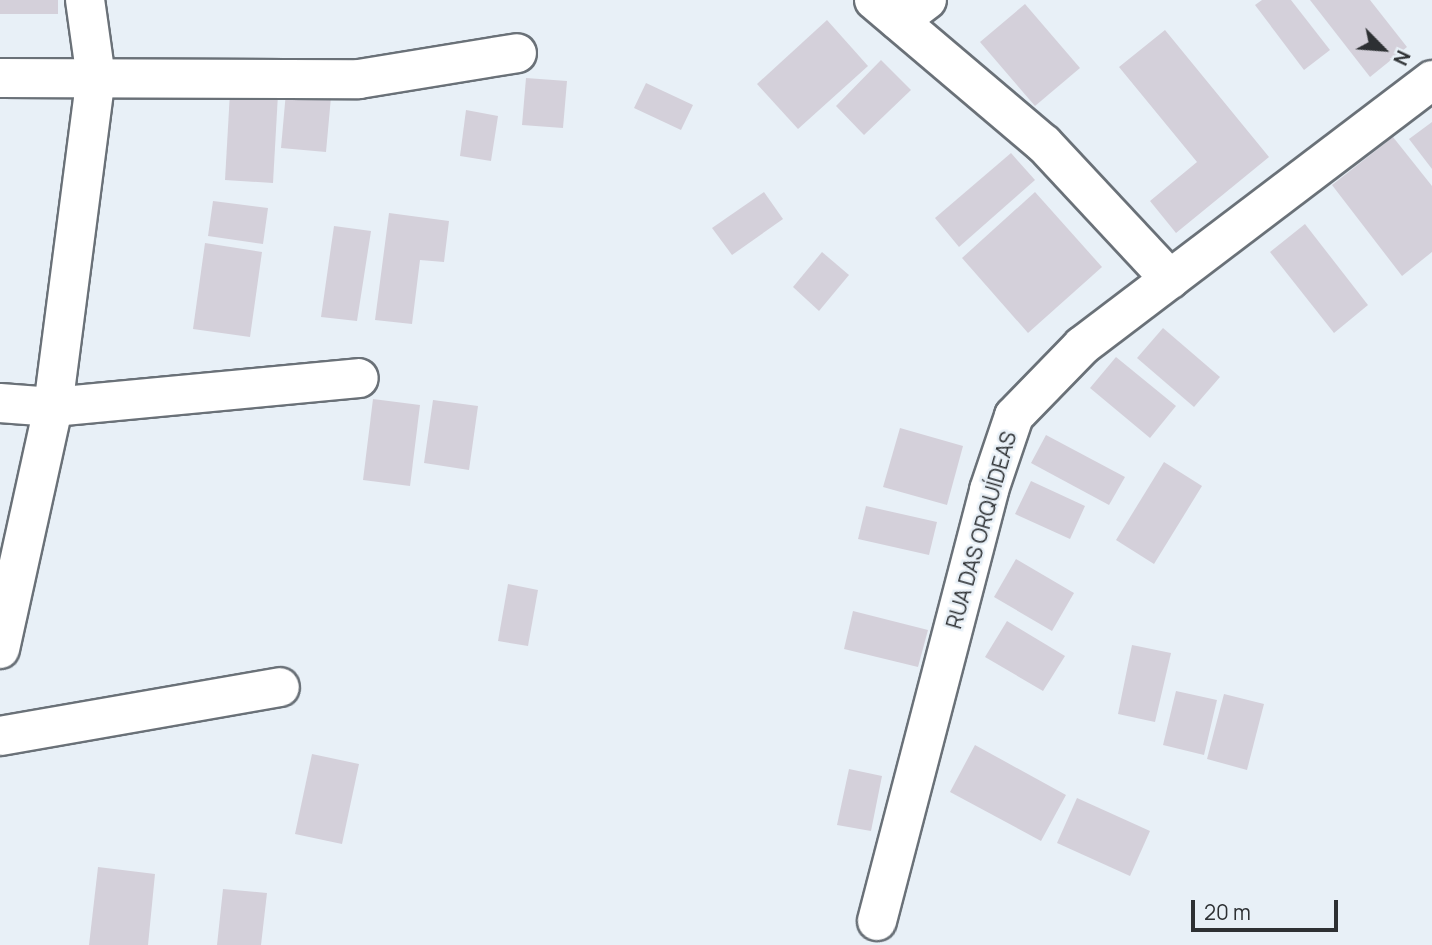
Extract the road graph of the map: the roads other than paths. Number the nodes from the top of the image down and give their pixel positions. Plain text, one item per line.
1 (85, 0) edge
2 (900, 7) edge
3 (517, 53) dead end
4 (0, 78) edge
5 (96, 78) junction
6 (1432, 80) edge
7 (1170, 279) junction
8 (359, 378) dead end
9 (0, 402) edge
10 (53, 407) junction
11 (0, 649) edge
12 (280, 687) dead end
13 (0, 736) edge
14 (877, 921) dead end

1 - 5 street
2 - 7 street
3 - 5 street
4 - 5 street
5 - 10 street
6 - 7 street, RUA DAS ORQUÍDEAS
7 - 14 street, RUA DAS ORQUÍDEAS
8 - 10 street
9 - 10 street
10 - 11 street
12 - 13 street

